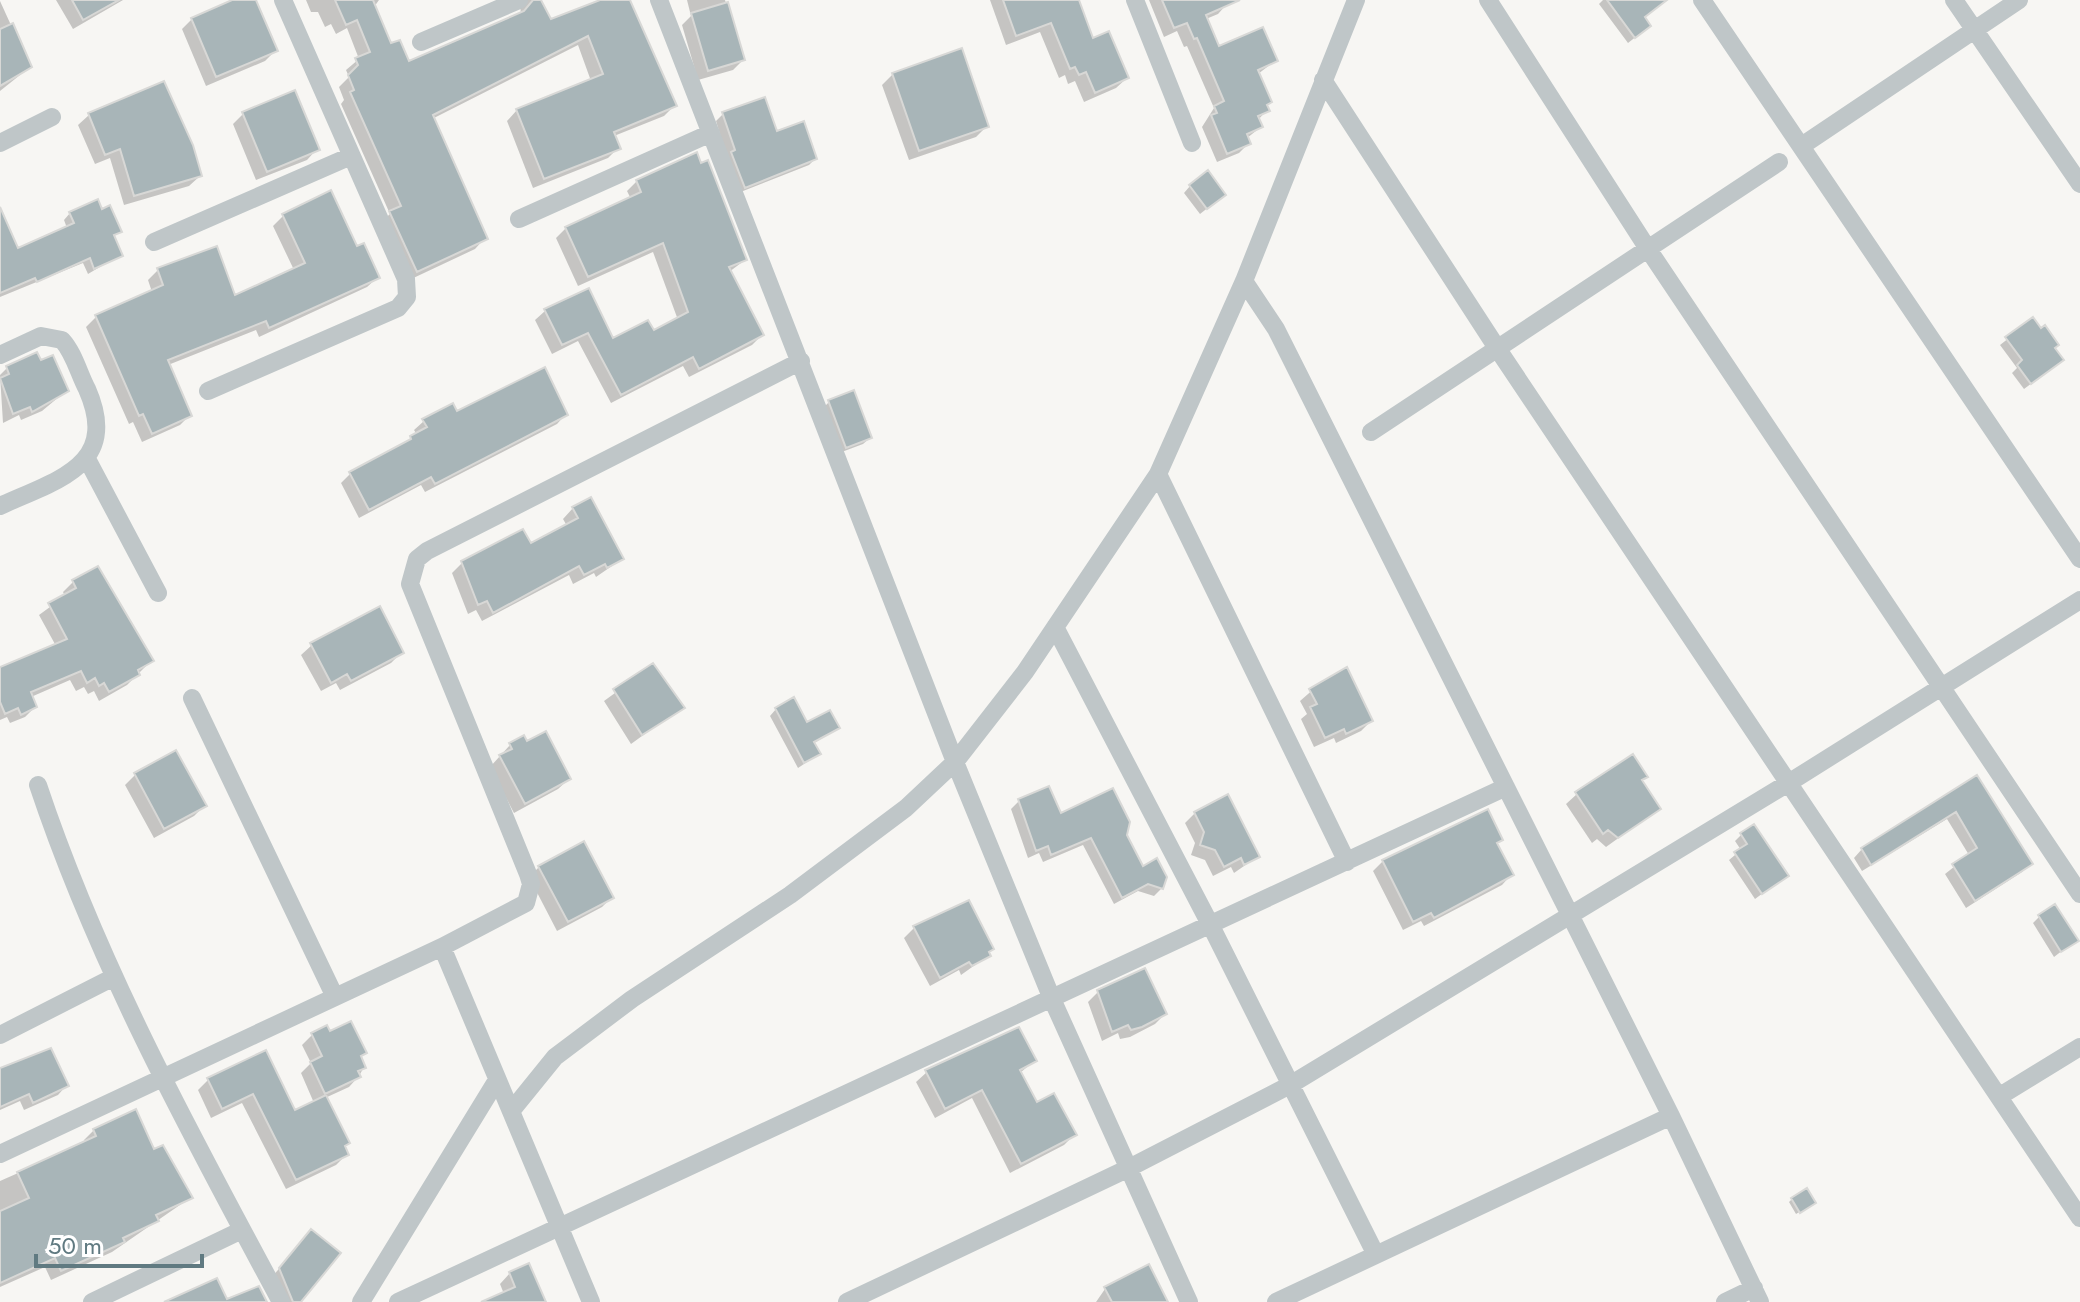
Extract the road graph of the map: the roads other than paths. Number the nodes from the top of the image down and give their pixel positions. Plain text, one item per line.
1 (283, 0) edge
2 (519, 0) edge
3 (659, 0) edge
4 (1135, 0) edge
5 (1356, 0) edge
6 (1488, 0) edge
7 (1702, 0) edge
8 (1954, 0) edge
9 (2019, 0) edge
10 (1974, 29) junction
11 (421, 42) dead end
12 (1323, 80) junction
13 (52, 117) dead end
14 (711, 133) junction
15 (0, 143) edge
16 (1192, 143) dead end
17 (1803, 145) junction
18 (351, 156) junction
19 (1779, 162) dead end
20 (2080, 184) edge
21 (519, 219) dead end
22 (154, 242) dead end
23 (1648, 249) junction
24 (1244, 281) junction
25 (1497, 348) junction
26 (0, 355) edge
27 (801, 361) junction
28 (208, 391) dead end
29 (1371, 432) dead end
30 (87, 459) junction
31 (1158, 474) junction
32 (0, 506) edge
33 (2080, 559) edge
34 (158, 593) dead end
35 (2080, 600) edge
36 (1055, 627) junction
37 (1940, 687) junction
38 (192, 698) dead end
39 (955, 762) junction
40 (1790, 782) junction
41 (38, 785) dead end
42 (1506, 787) junction
43 (1347, 862) junction
44 (2080, 894) edge
45 (1570, 914) junction
46 (1211, 926) junction
47 (442, 947) junction
48 (114, 977) junction
49 (335, 997) junction
50 (1052, 999) junction
51 (0, 1035) edge
52 (2080, 1047) edge
53 (165, 1077) junction
54 (497, 1080) junction
55 (1290, 1085) junction
56 (2000, 1096) junction
57 (512, 1110) junction
58 (1671, 1116) junction
59 (0, 1154) edge
60 (1129, 1168) junction
61 (2080, 1218) edge
62 (558, 1228) junction
63 (242, 1230) junction
64 (1375, 1253) junction
65 (1757, 1295) edge
66 (92, 1302) edge
67 (281, 1302) edge
68 (361, 1302) edge
69 (398, 1302) edge
70 (591, 1302) edge
71 (847, 1302) edge
72 (1189, 1302) edge
73 (1276, 1302) edge
74 (1725, 1302) edge

1 - 18 street
2 - 11 street
3 - 14 street
4 - 16 street
5 - 12 street
6 - 23 street
7 - 17 street
8 - 10 street
9 - 10 street
10 - 17 street
10 - 20 street
12 - 24 street
12 - 25 street
13 - 15 street
14 - 21 street
14 - 27 street
17 - 33 street
18 - 22 street
18 - 28 street
19 - 23 street
23 - 25 street
23 - 37 street
24 - 31 street
24 - 42 street
25 - 29 street
25 - 40 street
26 - 30 street
27 - 39 street
27 - 47 street
30 - 32 street
30 - 34 street
31 - 36 street
31 - 43 street
35 - 37 street
36 - 39 street
36 - 46 street
37 - 40 street
37 - 44 street
38 - 49 street
39 - 50 street
39 - 57 street
40 - 45 street
40 - 56 street
41 - 48 street
42 - 43 street
42 - 45 street
43 - 46 street
45 - 55 street
45 - 58 street
46 - 50 street
46 - 55 street
47 - 49 street
47 - 54 street
48 - 51 street
48 - 53 street
49 - 53 street
50 - 60 street
50 - 62 street
52 - 56 street
53 - 59 street
53 - 63 street
54 - 57 street
54 - 68 street
55 - 60 street
55 - 64 street
56 - 61 street
57 - 62 street
58 - 64 street
58 - 65 street
60 - 71 street
60 - 72 street
62 - 69 street
62 - 70 street
63 - 66 street
63 - 67 street
64 - 73 street
65 - 74 street

